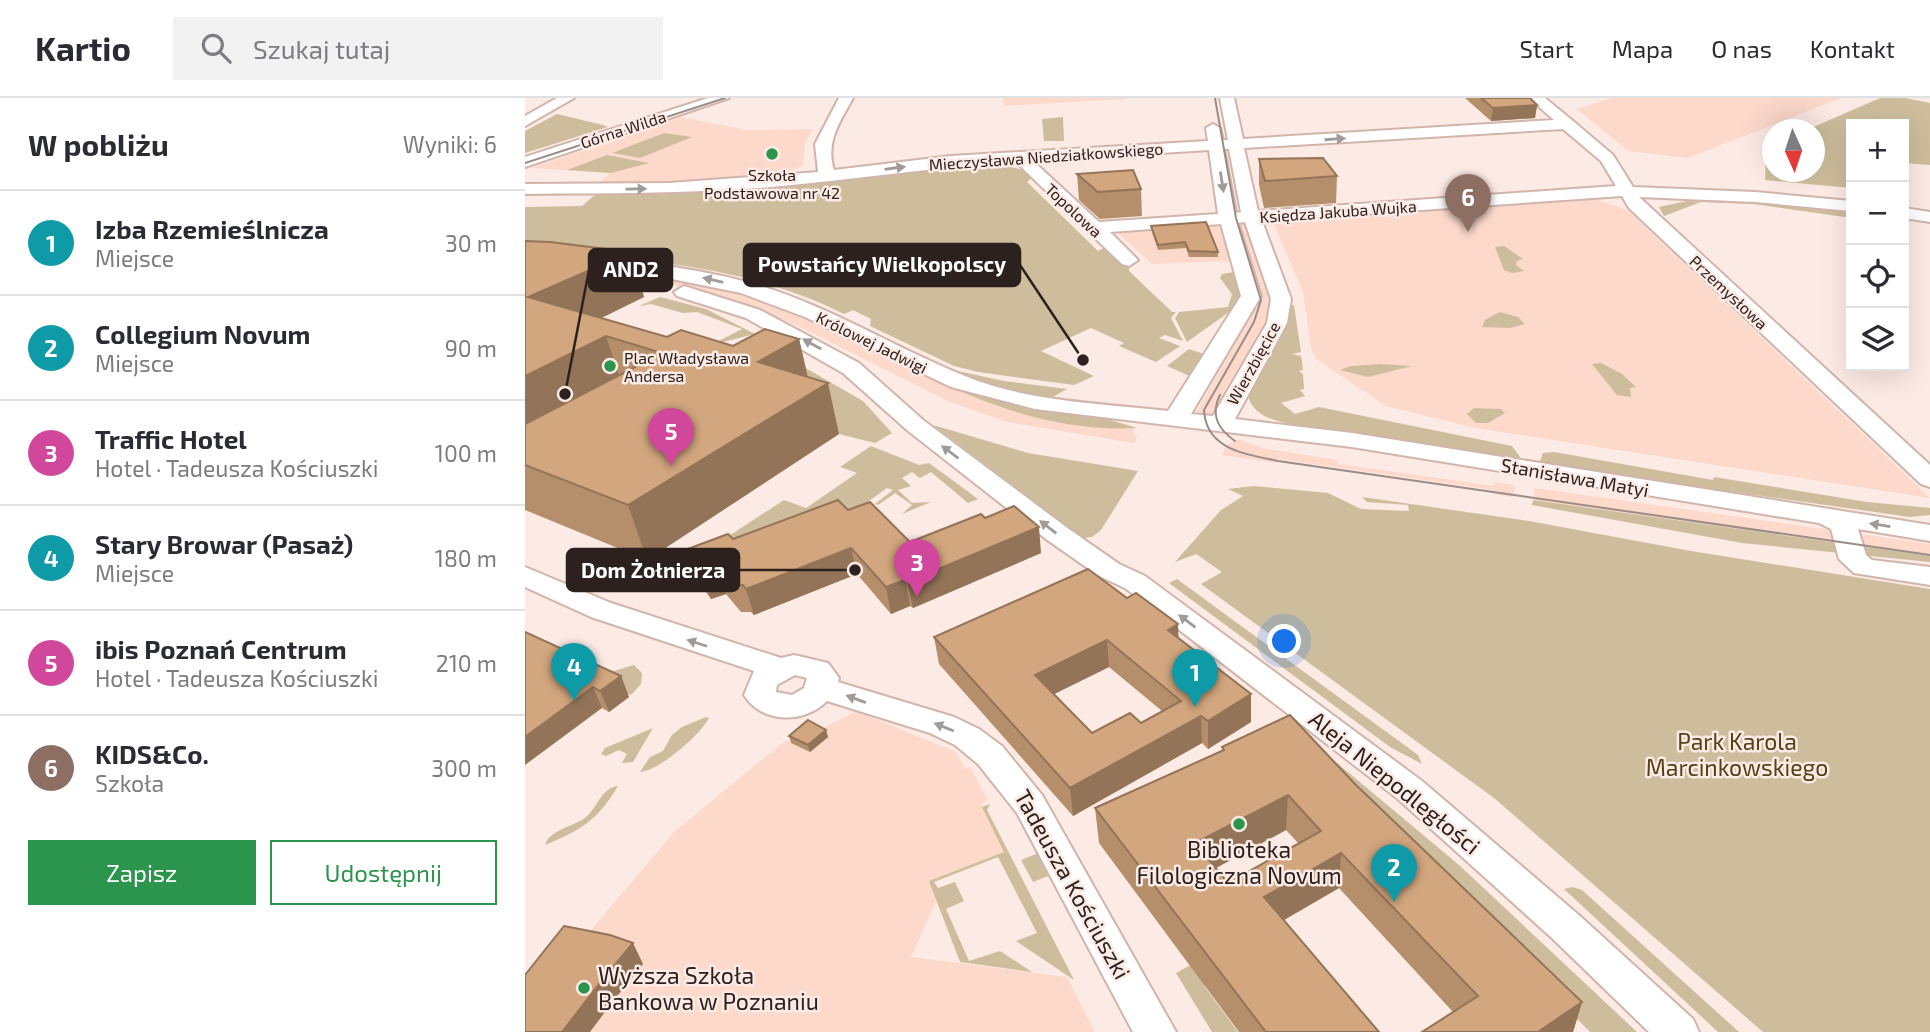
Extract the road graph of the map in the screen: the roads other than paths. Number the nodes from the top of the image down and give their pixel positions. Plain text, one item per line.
1 (567, 98) edge
2 (722, 98) edge
3 (846, 98) edge
4 (1227, 98) edge
5 (1537, 98) edge
6 (1211, 114) dead end
7 (525, 122) edge
8 (1568, 124) junction
9 (1236, 145) junction
10 (1216, 146) junction
11 (1021, 158) junction
12 (525, 162) edge
13 (828, 177) junction
14 (525, 189) edge
15 (1625, 191) junction
16 (1846, 199) edge
17 (1909, 205) edge
18 (1846, 206) edge
19 (1930, 207) edge
20 (1909, 214) edge
21 (1930, 217) edge
22 (1240, 218) junction
23 (1093, 228) junction
24 (525, 258) edge
25 (1129, 260) dead end
26 (525, 274) edge
27 (801, 309) junction
28 (771, 323) junction
29 (1180, 420) junction
30 (1220, 424) junction
31 (1930, 479) edge
32 (1829, 518) junction
33 (1930, 533) edge
34 (1092, 559) joint
35 (525, 576) edge
36 (1930, 576) edge
37 (1155, 1032) edge
38 (1678, 1032) edge

1 - 7 street
2 - 12 street, Górna Wilda
3 - 13 street
4 - 9 street, Wierzbięcice
5 - 8 street, Przemysłowa
6 - 10 street, Wierzbięcice
9 -> 8 street, Mieczysława Niedziałkowskiego
8 - 15 street, Przemysłowa
9 - 10 street, Mieczysława Niedziałkowskiego
9 - 22 street, Wierzbięcice
10 - 11 street, Mieczysława Niedziałkowskiego
10 -> 22 street, Wierzbięcice
13 -> 11 street, Mieczysława Niedziałkowskiego
11 - 23 street, Topolowa
14 -> 13 street, Mieczysława Niedziałkowskiego
15 - 16 street, Księdza Jakuba Wujka
15 - 18 street, Księdza Jakuba Wujka
15 - 22 street, Księdza Jakuba Wujka
15 - 31 street, Przemysłowa
17 - 19 street
20 - 21 street
22 - 23 street, Księdza Jakuba Wujka
22 - 29 street, Wierzbięcice
22 - 30 street, Wierzbięcice
23 - 25 street, Topolowa
27 -> 24 street, Królowej Jadwigi
26 - 28 street, Królowej Jadwigi
27 - 28 street
27 - 29 street, Królowej Jadwigi
34 -> 28 street, Królowej Jadwigi
29 - 30 street, Królowej Jadwigi
30 - 32 street, Stanisława Matyi
33 -> 32 street, Stanisława Matyi
32 - 36 street
38 -> 34 street, Aleja Niepodległości
37 -> 35 street, Tadeusza Kościuszki

